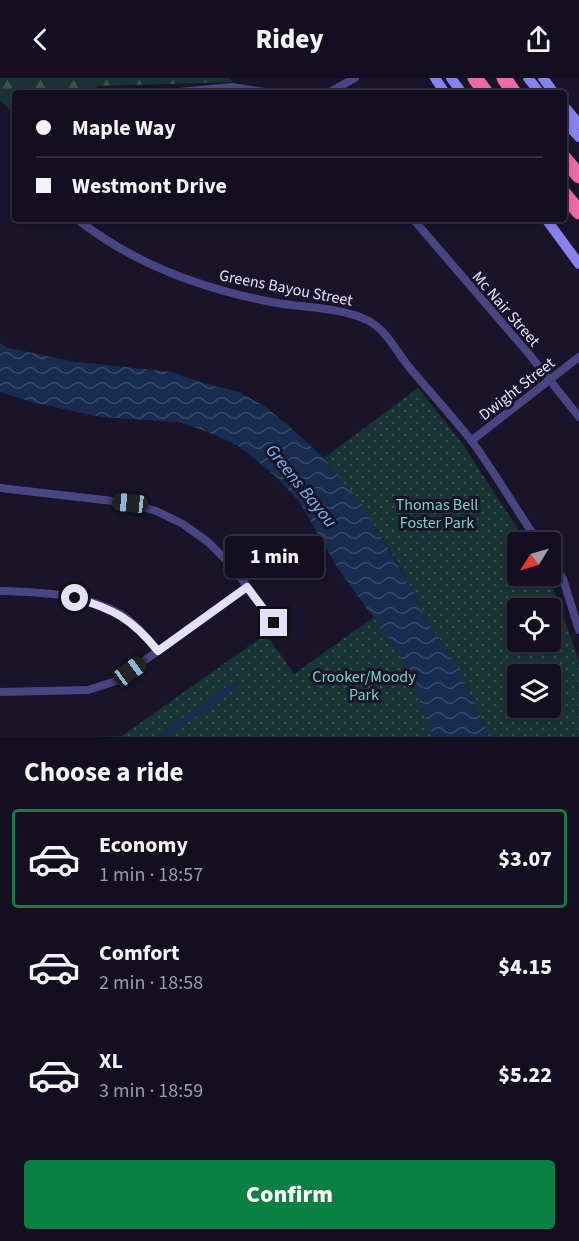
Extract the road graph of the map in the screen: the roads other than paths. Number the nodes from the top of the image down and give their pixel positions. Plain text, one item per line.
1 (355, 78) edge
2 (528, 78) edge
3 (200, 90) edge
4 (252, 90) edge
5 (333, 90) edge
6 (538, 90) edge
7 (567, 110) edge
8 (567, 124) edge
9 (579, 124) edge
10 (579, 137) edge
11 (567, 161) edge
12 (579, 175) edge
13 (567, 198) edge
14 (579, 212) edge
15 (81, 222) edge
16 (416, 222) edge
17 (546, 222) edge
18 (579, 264) edge
19 (579, 357) edge
20 (550, 381) junction
21 (579, 417) edge
22 (471, 441) junction
23 (0, 488) edge
24 (532, 532) edge
25 (561, 576) edge
26 (247, 587) junction
27 (0, 591) edge
28 (274, 623) dead end
29 (579, 630) edge
30 (158, 651) junction
31 (0, 692) edge

1 - 5 street
2 - 6 main road
3 - 4 street
7 - 9 main road
8 - 10 main road
11 - 12 highway
13 - 14 highway
15 - 22 street, Greens Bayou Street
16 - 20 street, Mc Nair Street
17 - 18 main road
19 - 20 street, Dwight Street
20 - 21 street, Mc Nair Street
20 - 22 street, Dwight Street
22 - 24 street, Greens Bayou Street
23 - 26 street
25 - 29 street
26 - 28 street
26 - 30 street
27 - 30 street
30 - 31 street

